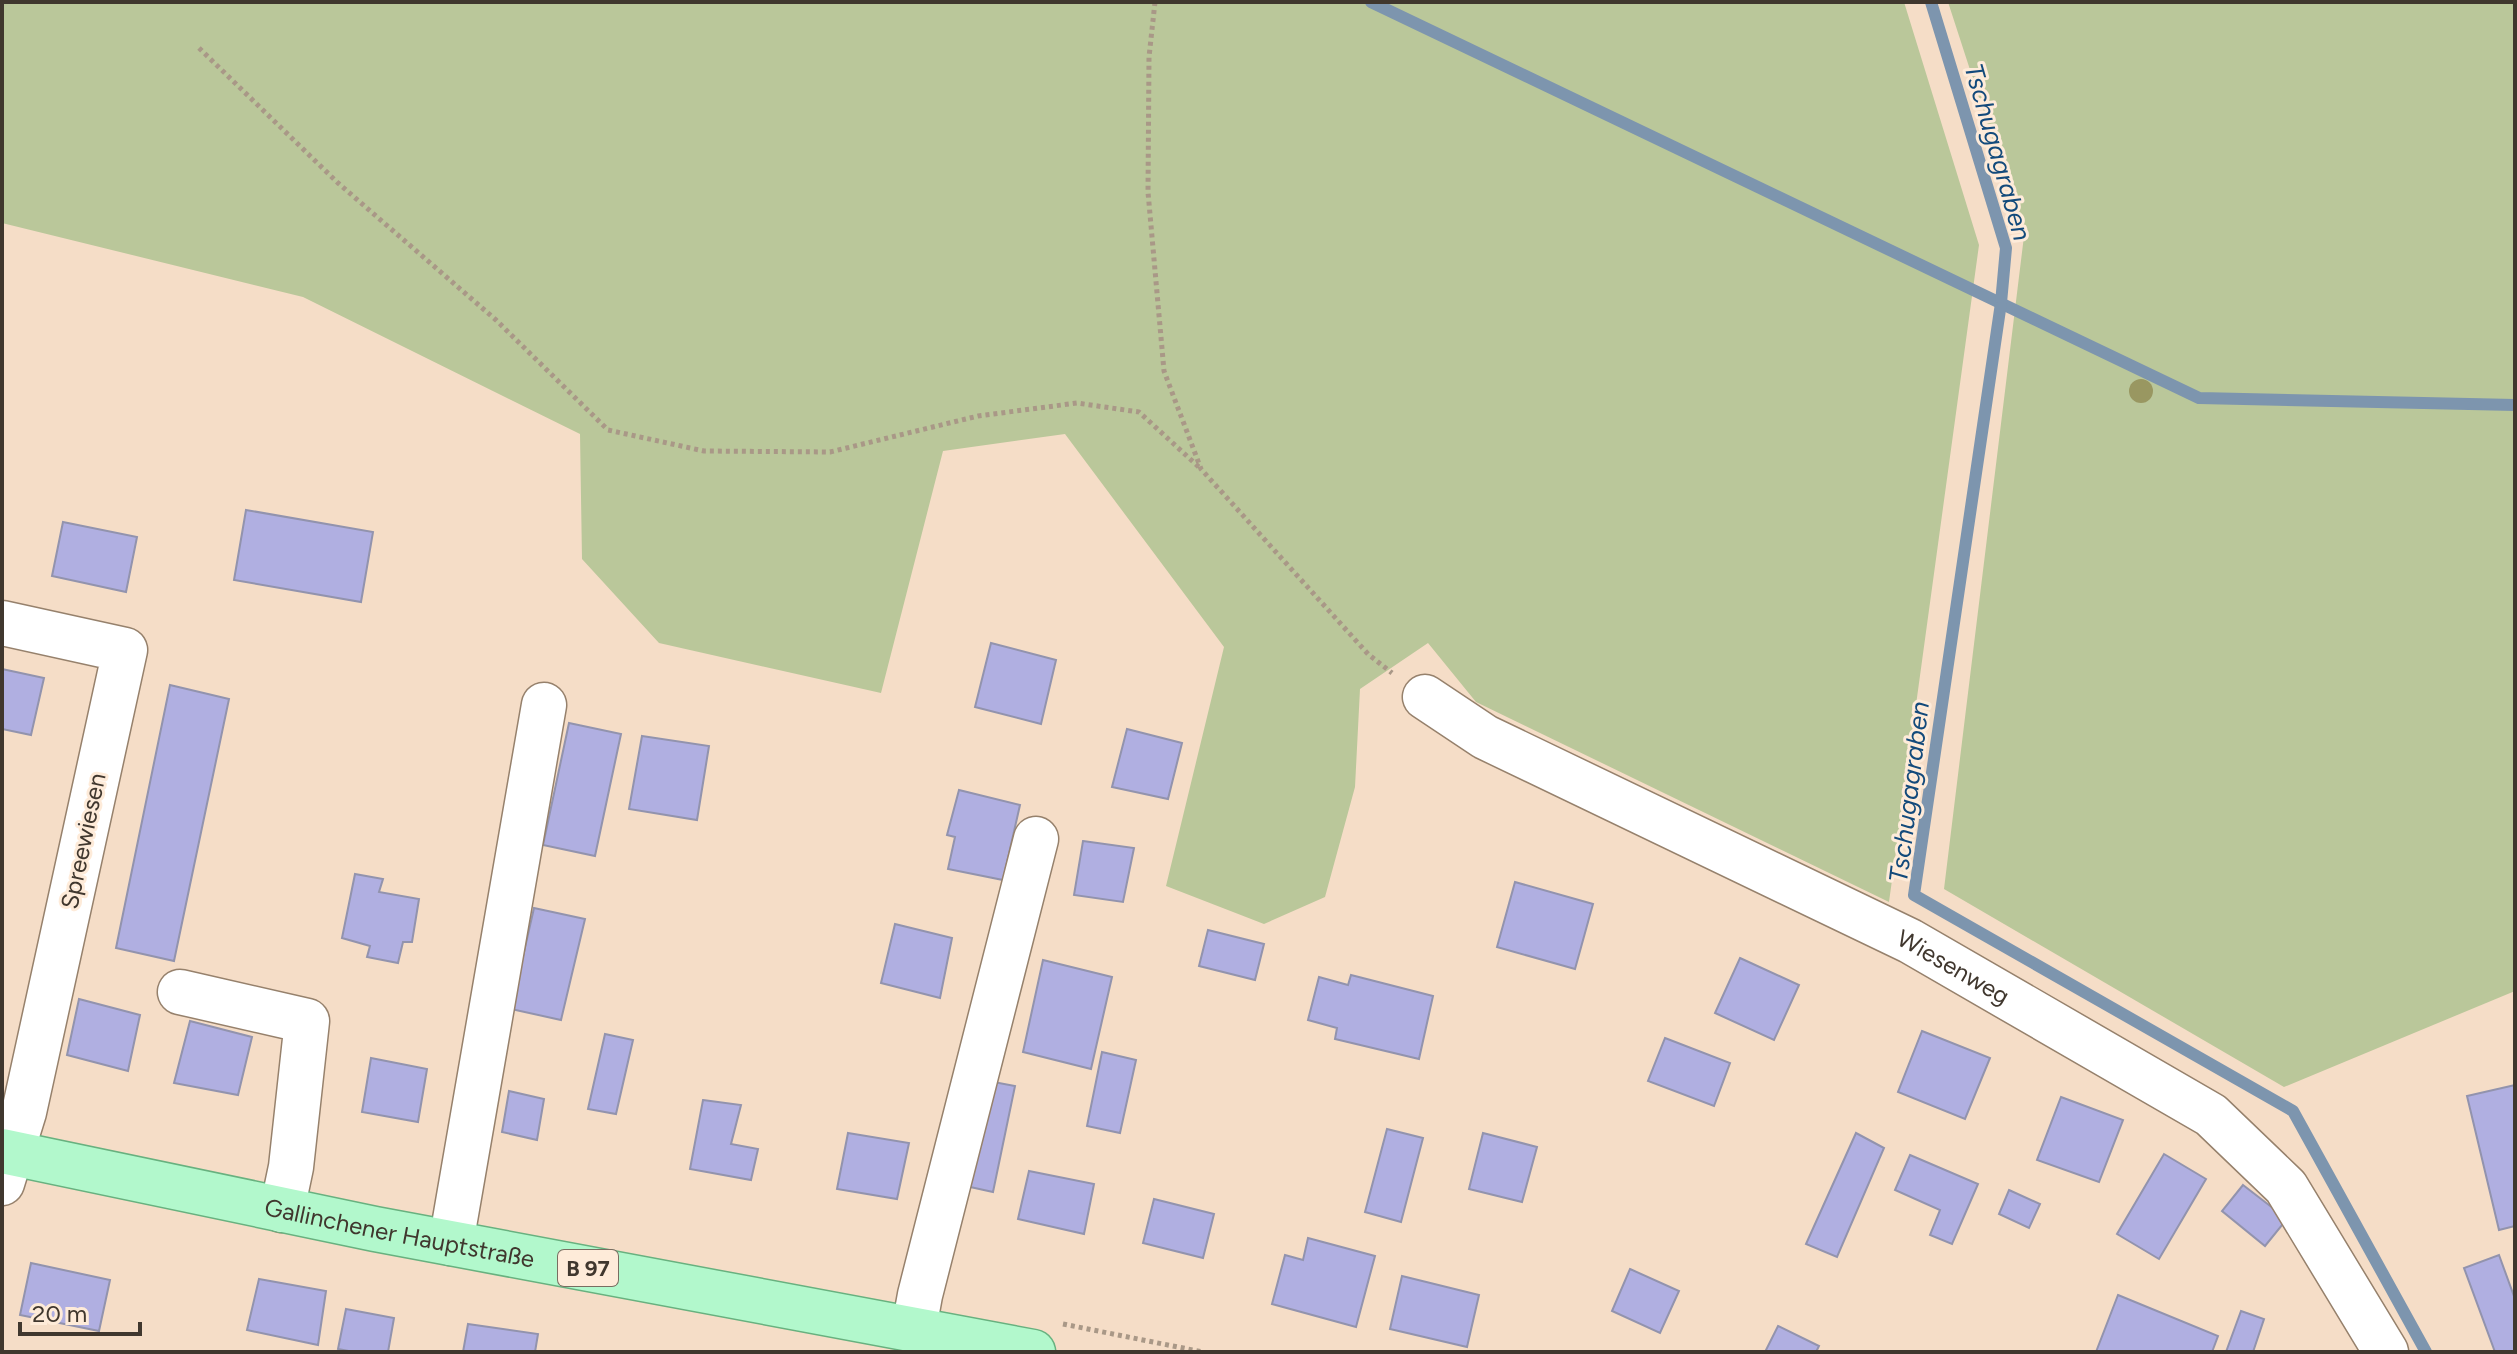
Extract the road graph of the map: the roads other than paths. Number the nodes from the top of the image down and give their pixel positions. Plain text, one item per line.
1 (2, 623) edge
2 (1425, 697) road end
3 (544, 705) dead end
4 (1036, 839) dead end
5 (180, 992) dead end
6 (5, 1162) edge
7 (282, 1210) junction
8 (451, 1243) junction
9 (914, 1328) junction
10 (1033, 1352) edge
11 (2386, 1352) edge

1 - 6 street, Spreewiesen
2 - 11 street, Wiesenweg
3 - 8 street
4 - 9 street
5 - 7 street
6 - 7 main road, Gallinchener Hauptstraße / B 97
7 - 8 main road, Gallinchener Hauptstraße / B 97
8 - 9 main road, Gallinchener Hauptstraße / B 97
9 - 10 main road, Gallinchener Hauptstraße / B 97

